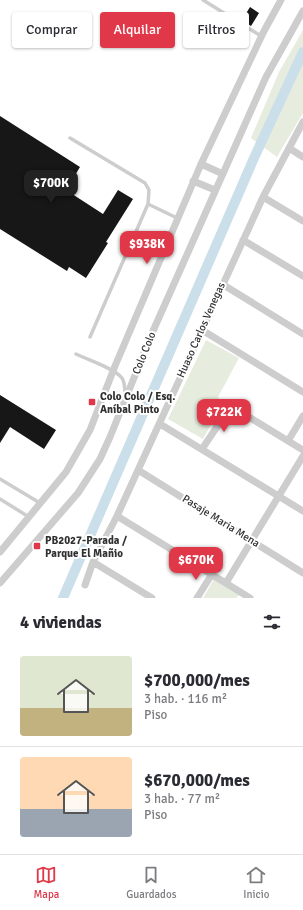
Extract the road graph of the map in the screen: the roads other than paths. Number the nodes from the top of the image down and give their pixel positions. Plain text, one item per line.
1 (203, 0) edge
2 (279, 1) edge
3 (303, 11) edge
4 (261, 36) junction
5 (303, 122) edge
6 (70, 138) dead end
7 (288, 148) junction
8 (303, 157) edge
9 (201, 164) junction
10 (223, 174) junction
11 (193, 181) junction
12 (215, 190) junction
13 (263, 197) junction
14 (148, 204) junction
15 (177, 218) junction
16 (303, 220) edge
17 (244, 240) junction
18 (303, 276) edge
19 (222, 284) junction
20 (202, 330) junction
21 (303, 334) edge
22 (90, 337) dead end
23 (76, 354) dead end
24 (113, 371) junction
25 (303, 392) edge
26 (126, 400) junction
27 (303, 416) edge
28 (160, 424) junction
29 (288, 441) junction
30 (202, 449) junction
31 (303, 450) edge
32 (303, 456) edge
33 (138, 470) junction
34 (0, 479) edge
35 (279, 496) junction
36 (0, 499) edge
37 (40, 503) junction
38 (303, 511) edge
39 (117, 516) junction
40 (29, 517) junction
41 (251, 541) junction
42 (0, 552) edge
43 (93, 562) junction
44 (303, 573) edge
45 (212, 574) junction
46 (0, 583) edge
47 (226, 583) junction
48 (85, 585) dead end
49 (152, 598) edge
50 (197, 598) edge
51 (250, 598) edge

1 - 4 lane
2 - 4 street, Colo Colo
3 - 10 street, Colo Colo
4 - 9 street, Colo Colo
5 - 7 street, Huaso Carlos Venegas
6 - 14 lane
7 - 8 street
7 - 13 street, Huaso Carlos Venegas
9 - 10 street
9 - 11 street, Colo Colo
10 - 12 street, Colo Colo
11 - 12 street
11 - 15 street, Colo Colo
12 - 26 street, Colo Colo
13 - 16 street
13 - 17 street, Huaso Carlos Venegas
14 - 15 lane
14 - 22 lane
15 - 24 street, Colo Colo
17 - 18 street
17 - 19 street, Huaso Carlos Venegas
19 - 20 street, Huaso Carlos Venegas
19 - 21 street
20 - 25 street
20 - 28 street, Huaso Carlos Venegas
23 - 24 lane
24 - 26 lane
24 - 37 street, Colo Colo
26 - 46 street, Colo Colo
27 - 29 street
28 - 30 street
28 - 33 street, Huaso Carlos Venegas
29 - 30 street
29 - 31 street
30 - 35 street
32 - 35 street
33 - 39 street, Huaso Carlos Venegas
33 - 41 street, Pasaje Maria Mena
34 - 37 lane
35 - 38 street
35 - 41 street
36 - 40 lane
37 - 40 street, Colo Colo
39 - 43 street, Huaso Carlos Venegas
39 - 45 street
40 - 42 street, Colo Colo
41 - 44 street, Pasaje Maria Mena
41 - 47 street
43 - 48 street, Huaso Carlos Venegas
43 - 49 street
45 - 47 street
45 - 50 street
47 - 51 street

